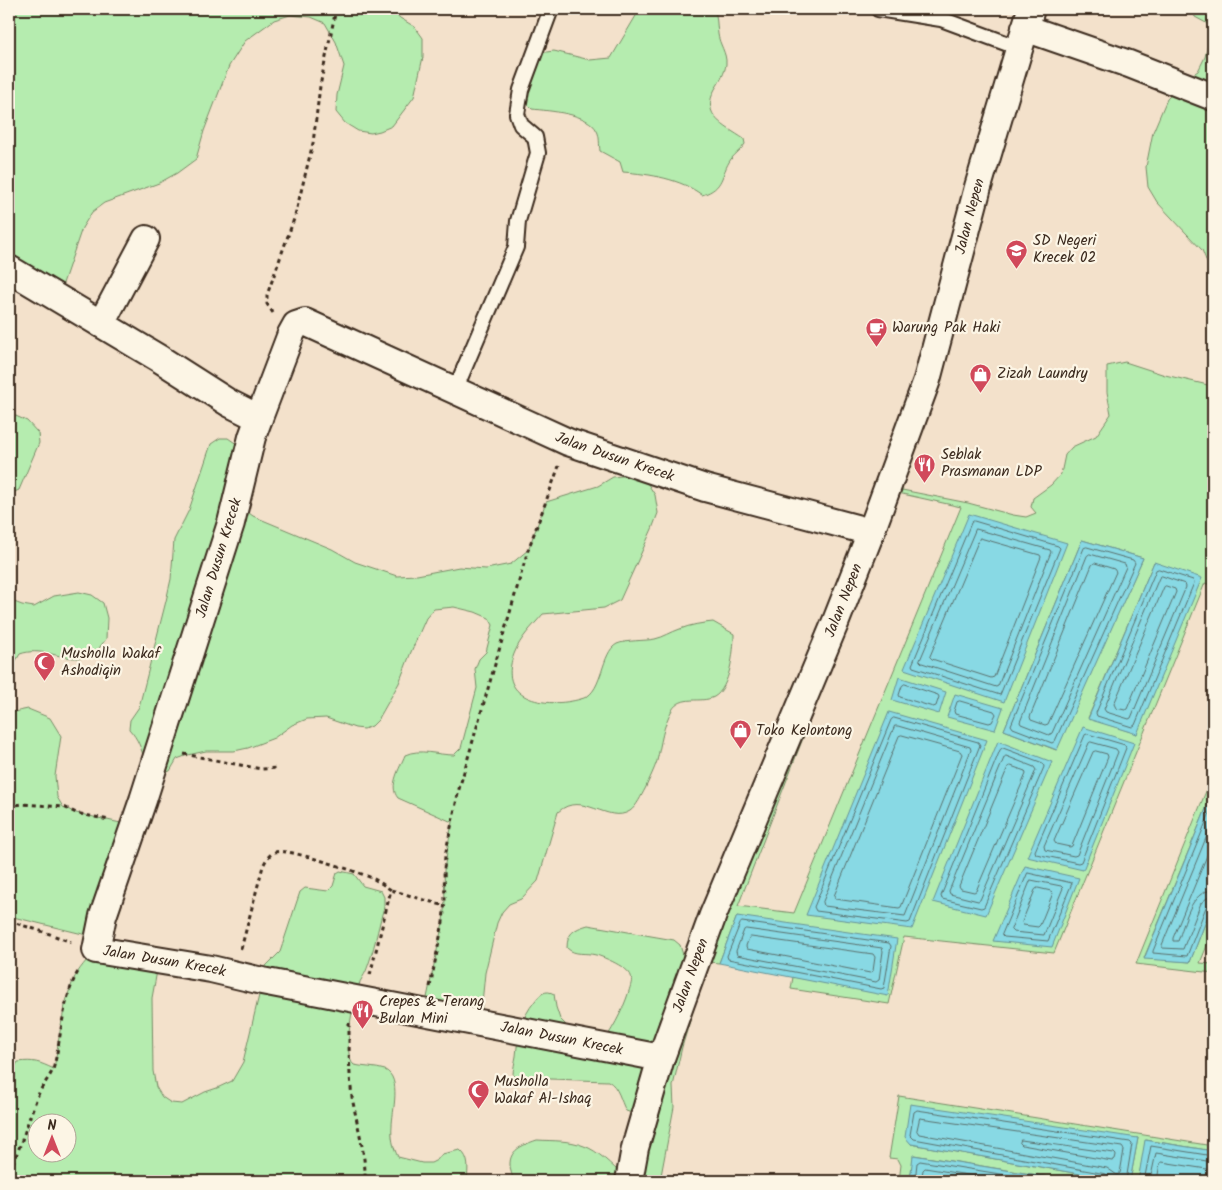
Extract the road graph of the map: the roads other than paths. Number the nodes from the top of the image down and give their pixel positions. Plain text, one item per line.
1 (551, 9) edge
2 (878, 9) edge
3 (1025, 28) edge
4 (1213, 98) edge
5 (146, 239) dead end
6 (9, 269) edge
7 (101, 324) junction
8 (454, 390) junction
9 (259, 418) junction
10 (871, 532) junction
11 (661, 1058) junction
12 (629, 1181) edge

1 - 8 lane
2 - 3 lane
3 - 4 street
3 - 10 street, Jalan Nepen
5 - 7 street
6 - 7 street
7 - 9 street
8 - 9 street, Jalan Dusun Krecek
8 - 10 street, Jalan Dusun Krecek
9 - 11 street, Jalan Dusun Krecek
10 - 11 street, Jalan Nepen
11 - 12 street, Jalan Nepen

